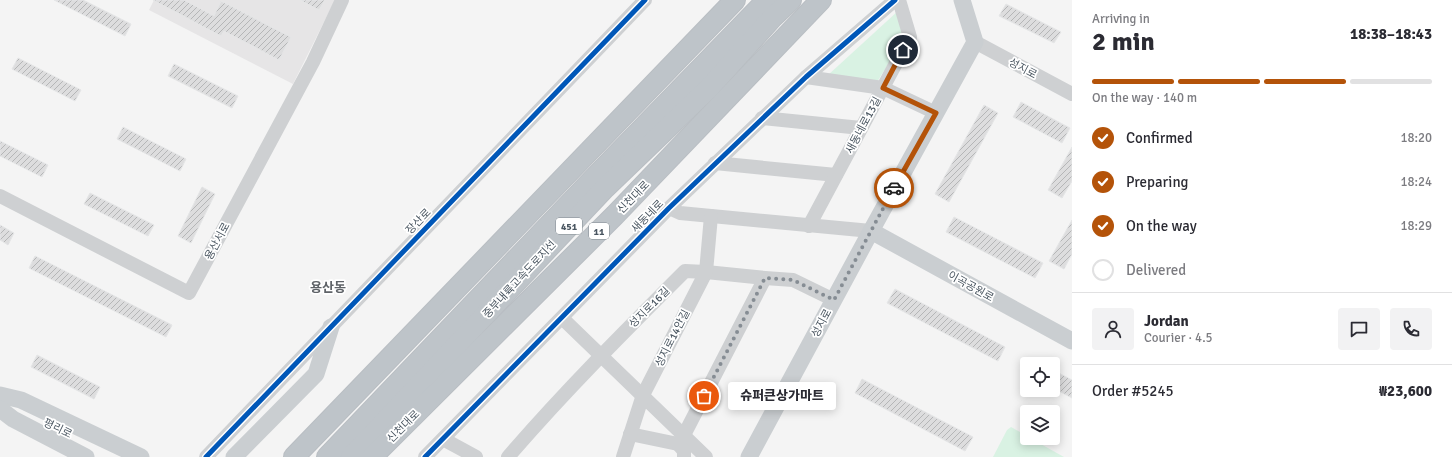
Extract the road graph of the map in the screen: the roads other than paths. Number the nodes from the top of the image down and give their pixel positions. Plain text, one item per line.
1 (342, 0) edge
2 (645, 0) edge
3 (735, 0) edge
4 (767, 0) edge
5 (791, 0) edge
6 (821, 0) edge
7 (895, 0) edge
8 (899, 0) edge
9 (962, 0) edge
10 (975, 42) junction
11 (806, 77) junction
12 (883, 88) junction
13 (1072, 94) edge
14 (936, 113) junction
15 (762, 118) junction
16 (861, 128) junction
17 (715, 163) junction
18 (836, 175) junction
19 (0, 196) edge
20 (669, 208) junction
21 (711, 216) junction
22 (809, 226) junction
23 (871, 231) junction
24 (706, 272) junction
25 (765, 278) junction
26 (834, 300) junction
27 (562, 318) junction
28 (331, 327) junction
29 (1072, 341) edge
30 (601, 355) junction
31 (0, 395) edge
32 (643, 395) junction
33 (0, 400) edge
34 (0, 409) edge
35 (630, 434) junction
36 (443, 438) junction
37 (681, 439) junction
38 (86, 457) edge
39 (115, 457) edge
40 (141, 457) edge
41 (206, 457) edge
42 (234, 457) edge
43 (294, 457) edge
44 (327, 457) edge
45 (351, 457) edge
46 (372, 457) edge
47 (425, 457) edge
48 (476, 457) edge
49 (508, 457) edge
50 (623, 457) edge
51 (684, 457) edge
52 (706, 457) edge
53 (750, 457) edge

1 - 19 street, 용산서로
2 - 28 street, 장산로
3 - 43 highway
4 - 44 highway, 중부내륙고속도로지선 / 451
5 - 45 highway, 중부내륙고속도로지선 / 451
6 - 46 highway, 신천대로 / 11
7 - 11 street, 새동네로
8 - 12 street, 새동네로13길
9 - 10 main road
10 - 13 street, 성지로
10 - 14 main road, 성지로
11 - 12 street
11 - 15 street, 새동네로
12 - 14 street
12 - 16 street, 새동네로13길
14 - 23 main road, 성지로
15 - 16 street
15 - 17 street, 새동네로
16 - 18 street, 새동네로13길
17 - 18 street
17 - 20 street, 새동네로
18 - 22 street, 새동네로13길
20 - 21 street
20 - 27 street, 새동네로
21 - 22 street
21 - 24 street, 성지로14안길
22 - 23 street
23 - 26 main road, 성지로
23 - 29 main road, 이곡공원로
24 - 25 street, 성지로16길
24 - 30 street, 성지로16길
24 - 32 street, 성지로14안길
25 - 26 street, 성지로16길
25 - 37 street
26 - 53 main road, 성지로
27 - 30 street
27 - 36 street, 새동네로
28 - 41 street, 장산로
28 - 42 main road
30 - 32 street
30 - 49 street, 성지로16길
31 - 40 main road
32 - 35 street, 성지로14안길
32 - 37 street
33 - 39 main road, 평리로
34 - 38 main road
35 - 37 street
35 - 50 street, 성지로14안길
36 - 47 street, 새동네로
36 - 48 street
37 - 51 street
37 - 52 street

